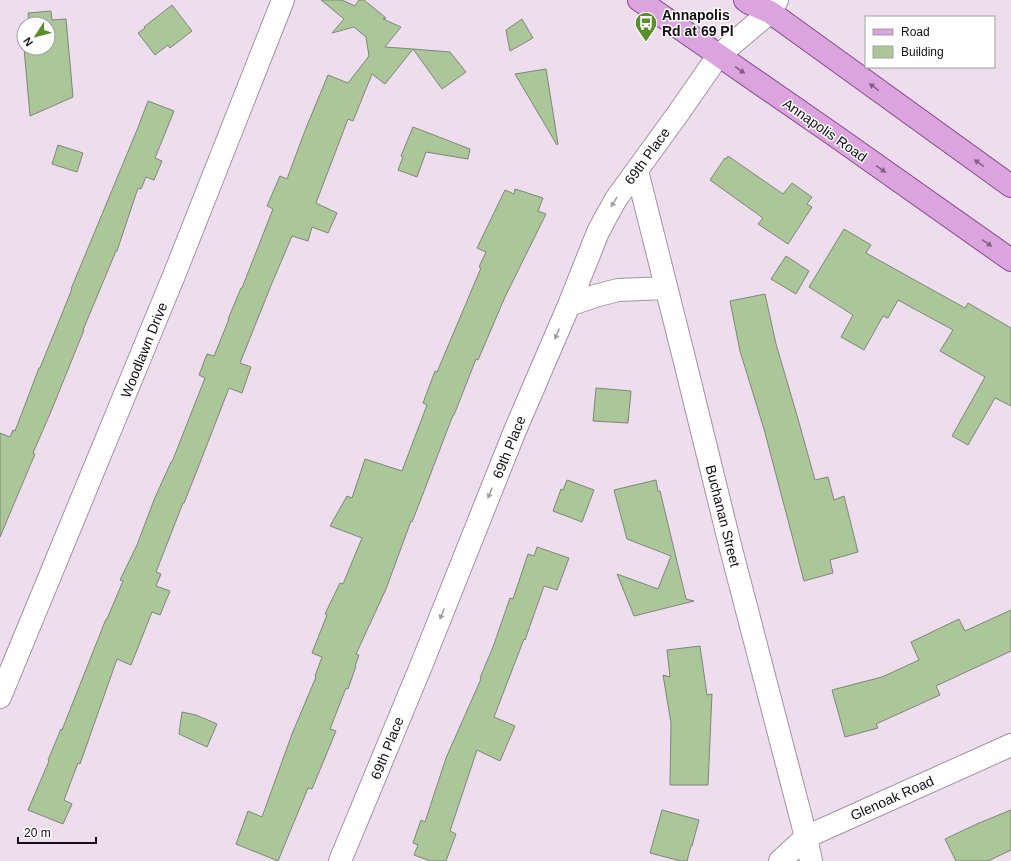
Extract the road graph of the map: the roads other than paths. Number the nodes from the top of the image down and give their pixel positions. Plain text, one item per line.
1 (282, 0) edge
2 (639, 0) edge
3 (745, 0) edge
4 (774, 6) edge
5 (718, 56) junction
6 (637, 171) junction
7 (1011, 186) edge
8 (1011, 260) edge
9 (666, 288) junction
10 (569, 305) junction
11 (0, 697) edge
12 (1011, 745) edge
13 (806, 837) junction
14 (340, 861) edge
15 (780, 861) edge
16 (811, 861) edge

1 - 11 street, Woodlawn Drive
2 - 5 main road, Annapolis Road
3 - 4 main road
4 - 5 street, 69th Place
7 -> 4 main road
5 - 6 street, 69th Place
5 -> 8 main road, Annapolis Road
6 - 9 street, Buchanan Street
6 -> 10 street, 69th Place
9 - 10 street
9 - 13 street, Buchanan Street
10 -> 14 street, 69th Place
12 - 13 street, Glenoak Road
13 - 15 street, Glenoak Road
13 - 16 street, Buchanan Street

